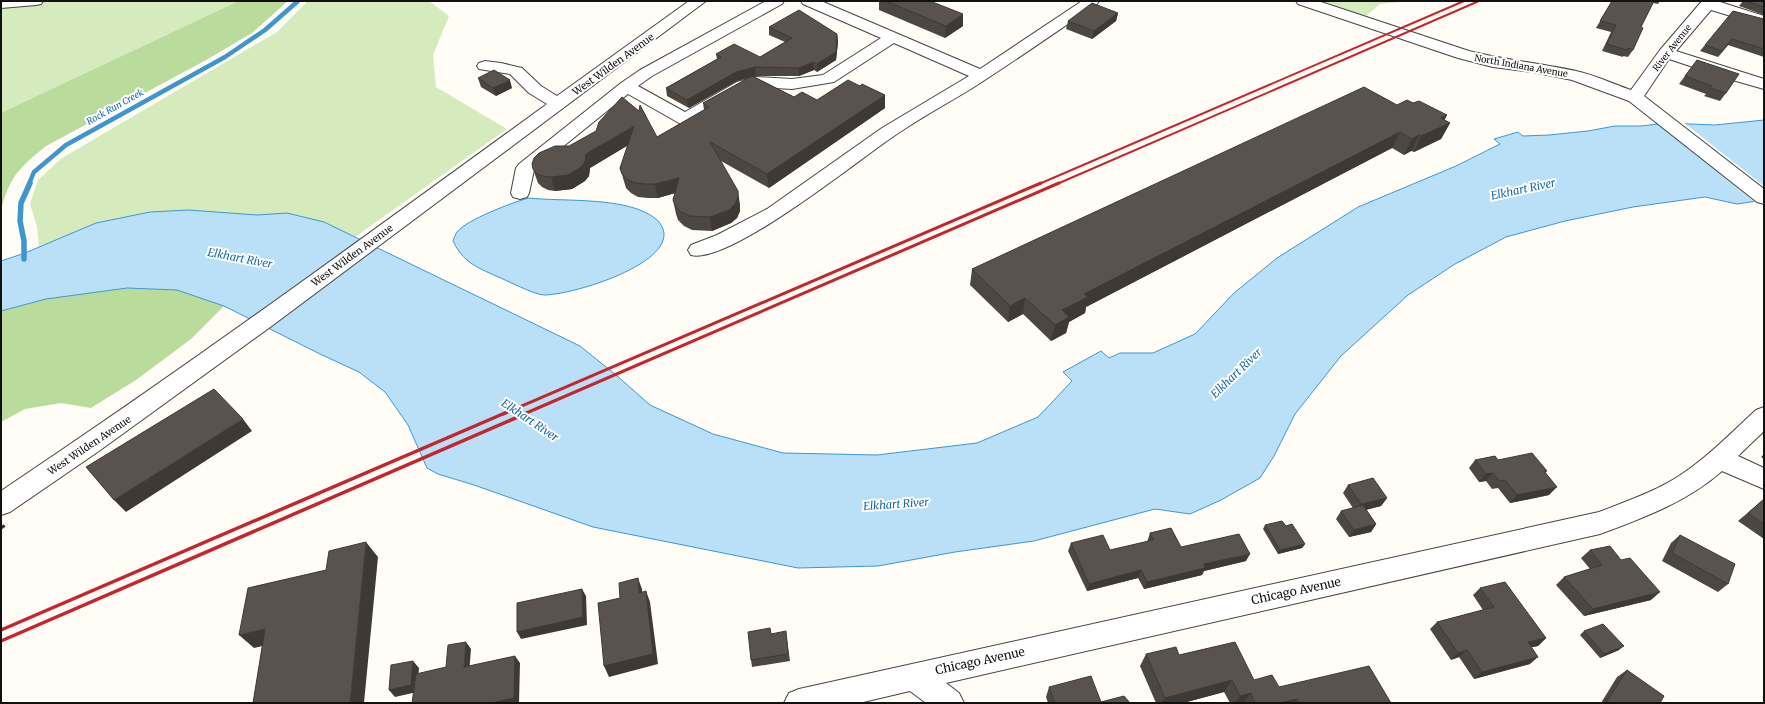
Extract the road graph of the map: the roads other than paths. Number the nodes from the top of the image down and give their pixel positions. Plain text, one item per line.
1 (36, 1) edge
2 (699, 1) edge
3 (778, 1) edge
4 (808, 1) edge
5 (1092, 1) edge
6 (1303, 1) edge
7 (1709, 2) edge
8 (1, 4) edge
9 (1764, 21) edge
10 (893, 37) junction
11 (1666, 53) junction
12 (485, 66) dead end
13 (981, 75) junction
14 (1764, 84) edge
15 (627, 86) junction
16 (1635, 97) junction
17 (559, 103) junction
18 (520, 193) dead end
19 (1764, 198) edge
20 (698, 250) dead end
21 (1764, 416) edge
22 (1720, 459) junction
23 (1764, 479) edge
24 (1, 504) edge
25 (914, 676) junction
26 (799, 703) edge
27 (949, 703) edge

1 - 8 street
2 - 17 street, West Wilden Avenue
3 - 15 street
4 - 10 street
5 - 13 street
6 - 16 street, North Indiana Avenue
7 - 9 street
7 - 11 street, River Avenue
10 - 13 street
10 - 15 street
11 - 14 street
11 - 16 street, River Avenue
12 - 17 street
13 - 20 street
15 - 18 street
16 - 19 street, North Indiana Avenue
17 - 24 street, West Wilden Avenue
21 - 22 street, Chicago Avenue
22 - 23 street
22 - 25 street, Chicago Avenue
25 - 26 street, Chicago Avenue
25 - 27 street

